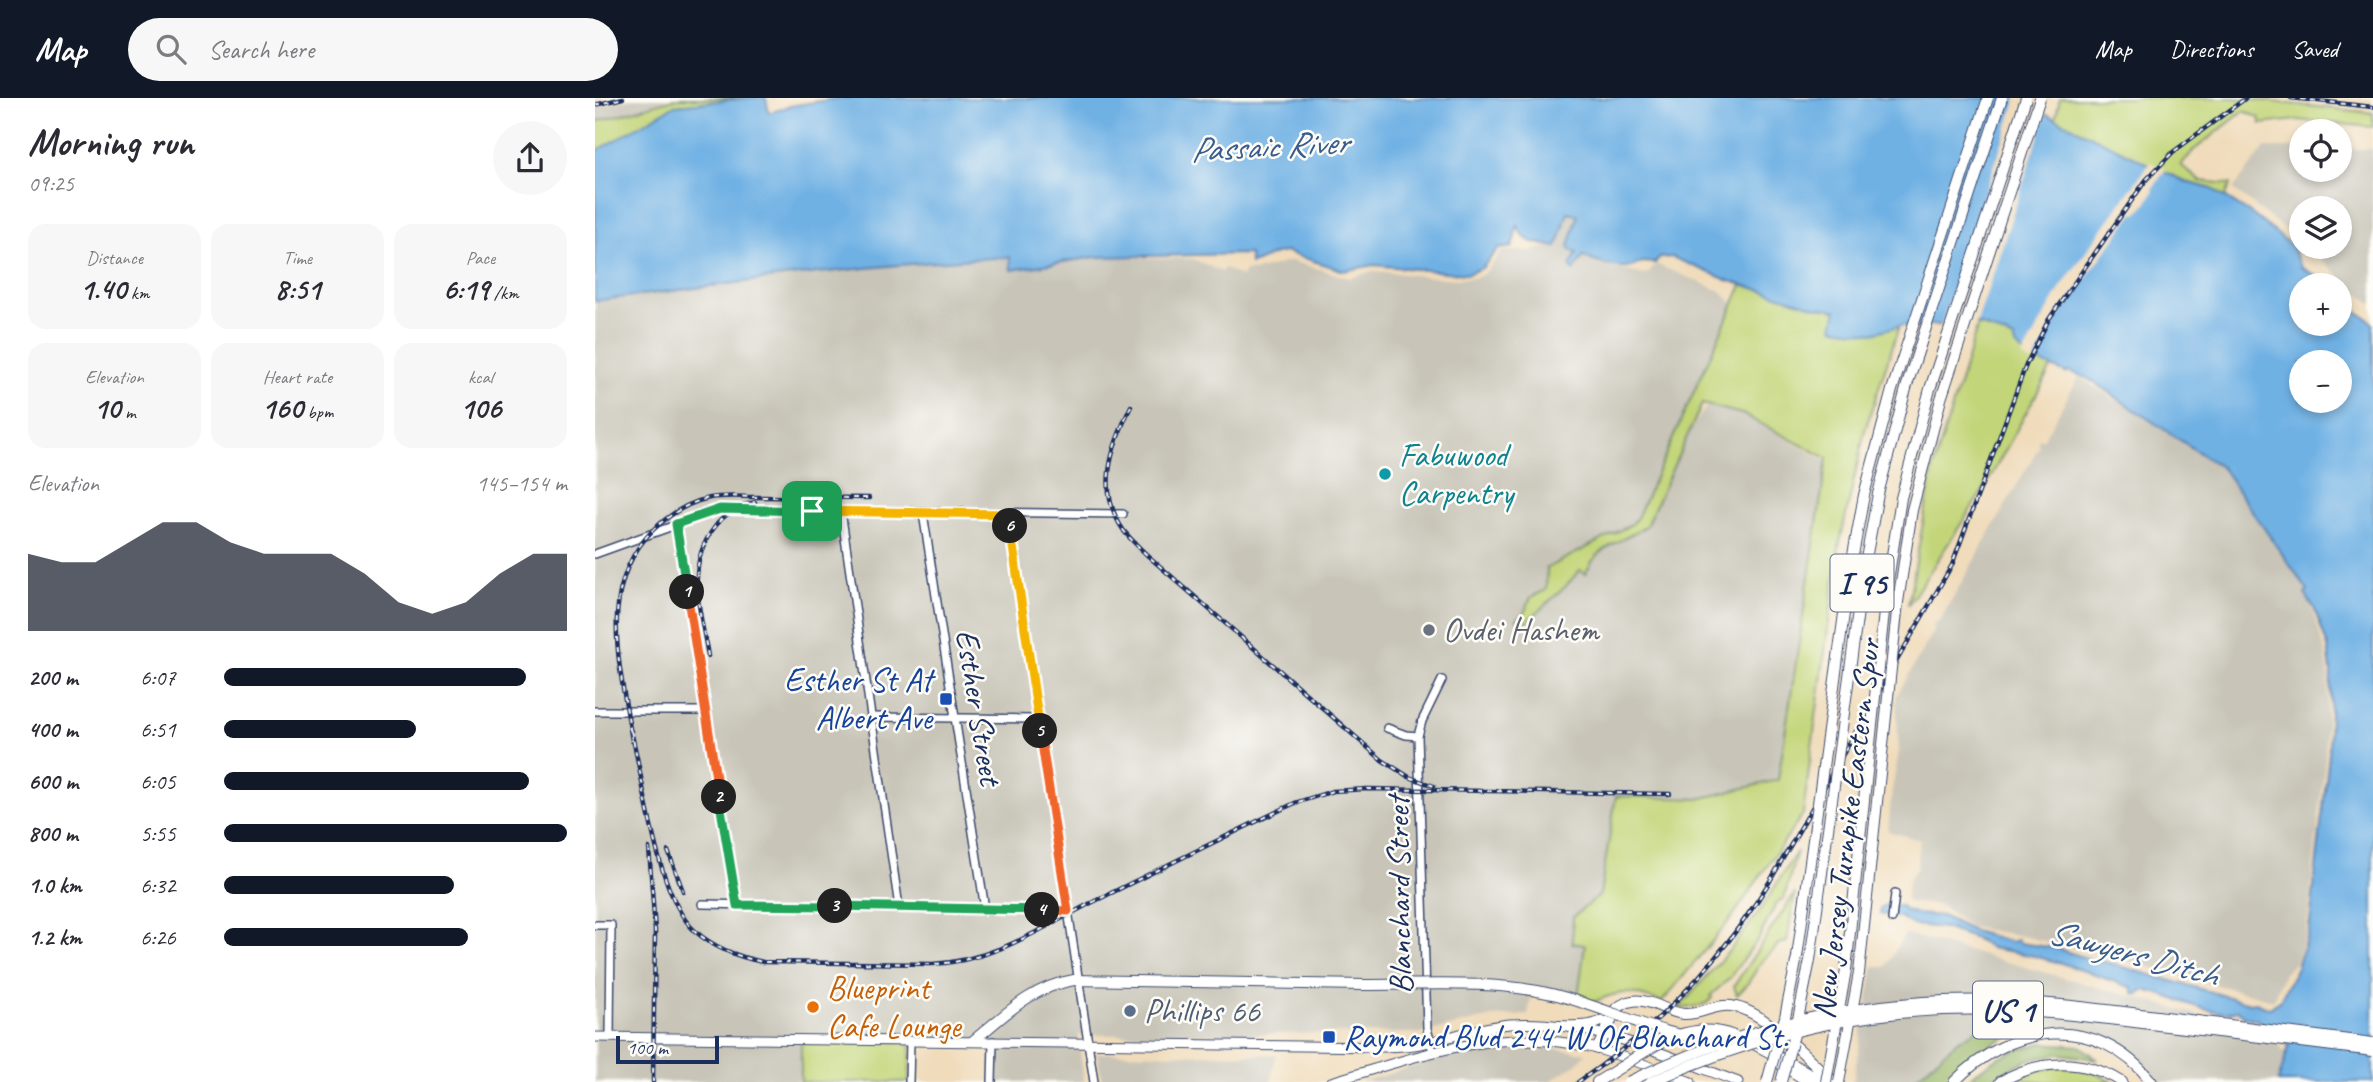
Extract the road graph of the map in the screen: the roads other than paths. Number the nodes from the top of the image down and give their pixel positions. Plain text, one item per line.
1 (1988, 98) edge
2 (2002, 98) edge
3 (2026, 98) edge
4 (2041, 98) edge
5 (841, 511) junction
6 (923, 513) junction
7 (1008, 514) junction
8 (1123, 514) dead end
9 (676, 524) junction
10 (595, 554) edge
11 (1442, 680) dead end
12 (595, 711) edge
13 (705, 711) junction
14 (871, 717) junction
15 (956, 717) junction
16 (1039, 719) junction
17 (1388, 728) dead end
18 (1418, 736) junction
19 (1895, 894) dead end
20 (702, 905) dead end
21 (737, 905) junction
22 (899, 907) junction
23 (985, 909) junction
24 (1068, 911) junction
25 (1892, 919) dead end
26 (595, 925) edge
27 (1078, 980) junction
28 (1620, 1006) junction
29 (1558, 1026) junction
30 (1602, 1036) junction
31 (595, 1037) edge
32 (610, 1037) junction
33 (1732, 1038) junction
34 (910, 1041) junction
35 (973, 1041) junction
36 (993, 1041) junction
37 (1430, 1041) junction
38 (2373, 1042) edge
39 (1088, 1043) junction
40 (1597, 1049) junction
41 (2373, 1051) edge
42 (1433, 1052) junction
43 (909, 1082) edge
44 (992, 1082) edge
45 (1094, 1082) edge
46 (1331, 1082) edge
47 (1597, 1082) edge
48 (1628, 1082) edge
49 (1651, 1082) edge
50 (1691, 1082) edge
51 (1738, 1082) edge
52 (1767, 1082) edge
53 (1781, 1082) edge
54 (1809, 1082) edge
55 (1826, 1082) edge
56 (1837, 1082) edge
57 (1954, 1082) edge
58 (2000, 1082) edge
59 (2122, 1082) edge
60 (2152, 1082) edge

1 - 52 highway, I 95, bridge
2 - 53 highway, I 95, bridge
3 - 55 highway, New Jersey Turnpike Eastern Spur / I 95, bridge
4 - 56 highway, New Jersey Turnpike Eastern Spur / I 95, bridge
5 - 6 street
5 - 9 street
5 - 14 street
6 - 7 street
6 - 15 street, Esther Street
7 - 8 street
7 - 16 street
9 - 10 street
9 - 13 street
11 - 18 street, Blanchard Street
12 - 13 street
13 - 21 street
14 - 15 street
14 - 22 street
15 - 16 street
15 - 23 street, Esther Street
16 - 24 street
17 - 18 street
18 - 37 street, Blanchard Street
19 - 25 street
20 - 21 street
21 - 22 street
22 - 23 street
23 - 24 street
24 - 27 street
26 - 32 street
27 - 33 highway, bridge
27 - 35 highway
27 - 39 street
28 - 29 highway
28 - 30 highway
28 - 56 highway
29 - 30 main road
29 - 37 main road
30 - 40 highway
30 - 51 main road
31 - 32 main road
32 - 34 main road
33 - 38 highway, US 1, bridge
33 - 47 highway, bridge
33 - 48 highway, US 1, bridge
33 - 54 highway
33 - 55 highway
34 - 35 main road
34 - 43 street
35 - 36 main road
36 - 39 main road
36 - 44 street
37 - 39 main road
37 - 42 street, Blanchard Street
39 - 45 street
40 - 42 main road
40 - 50 main road
41 - 49 highway, US 1, bridge
42 - 46 main road
57 - 60 highway
58 - 59 highway

